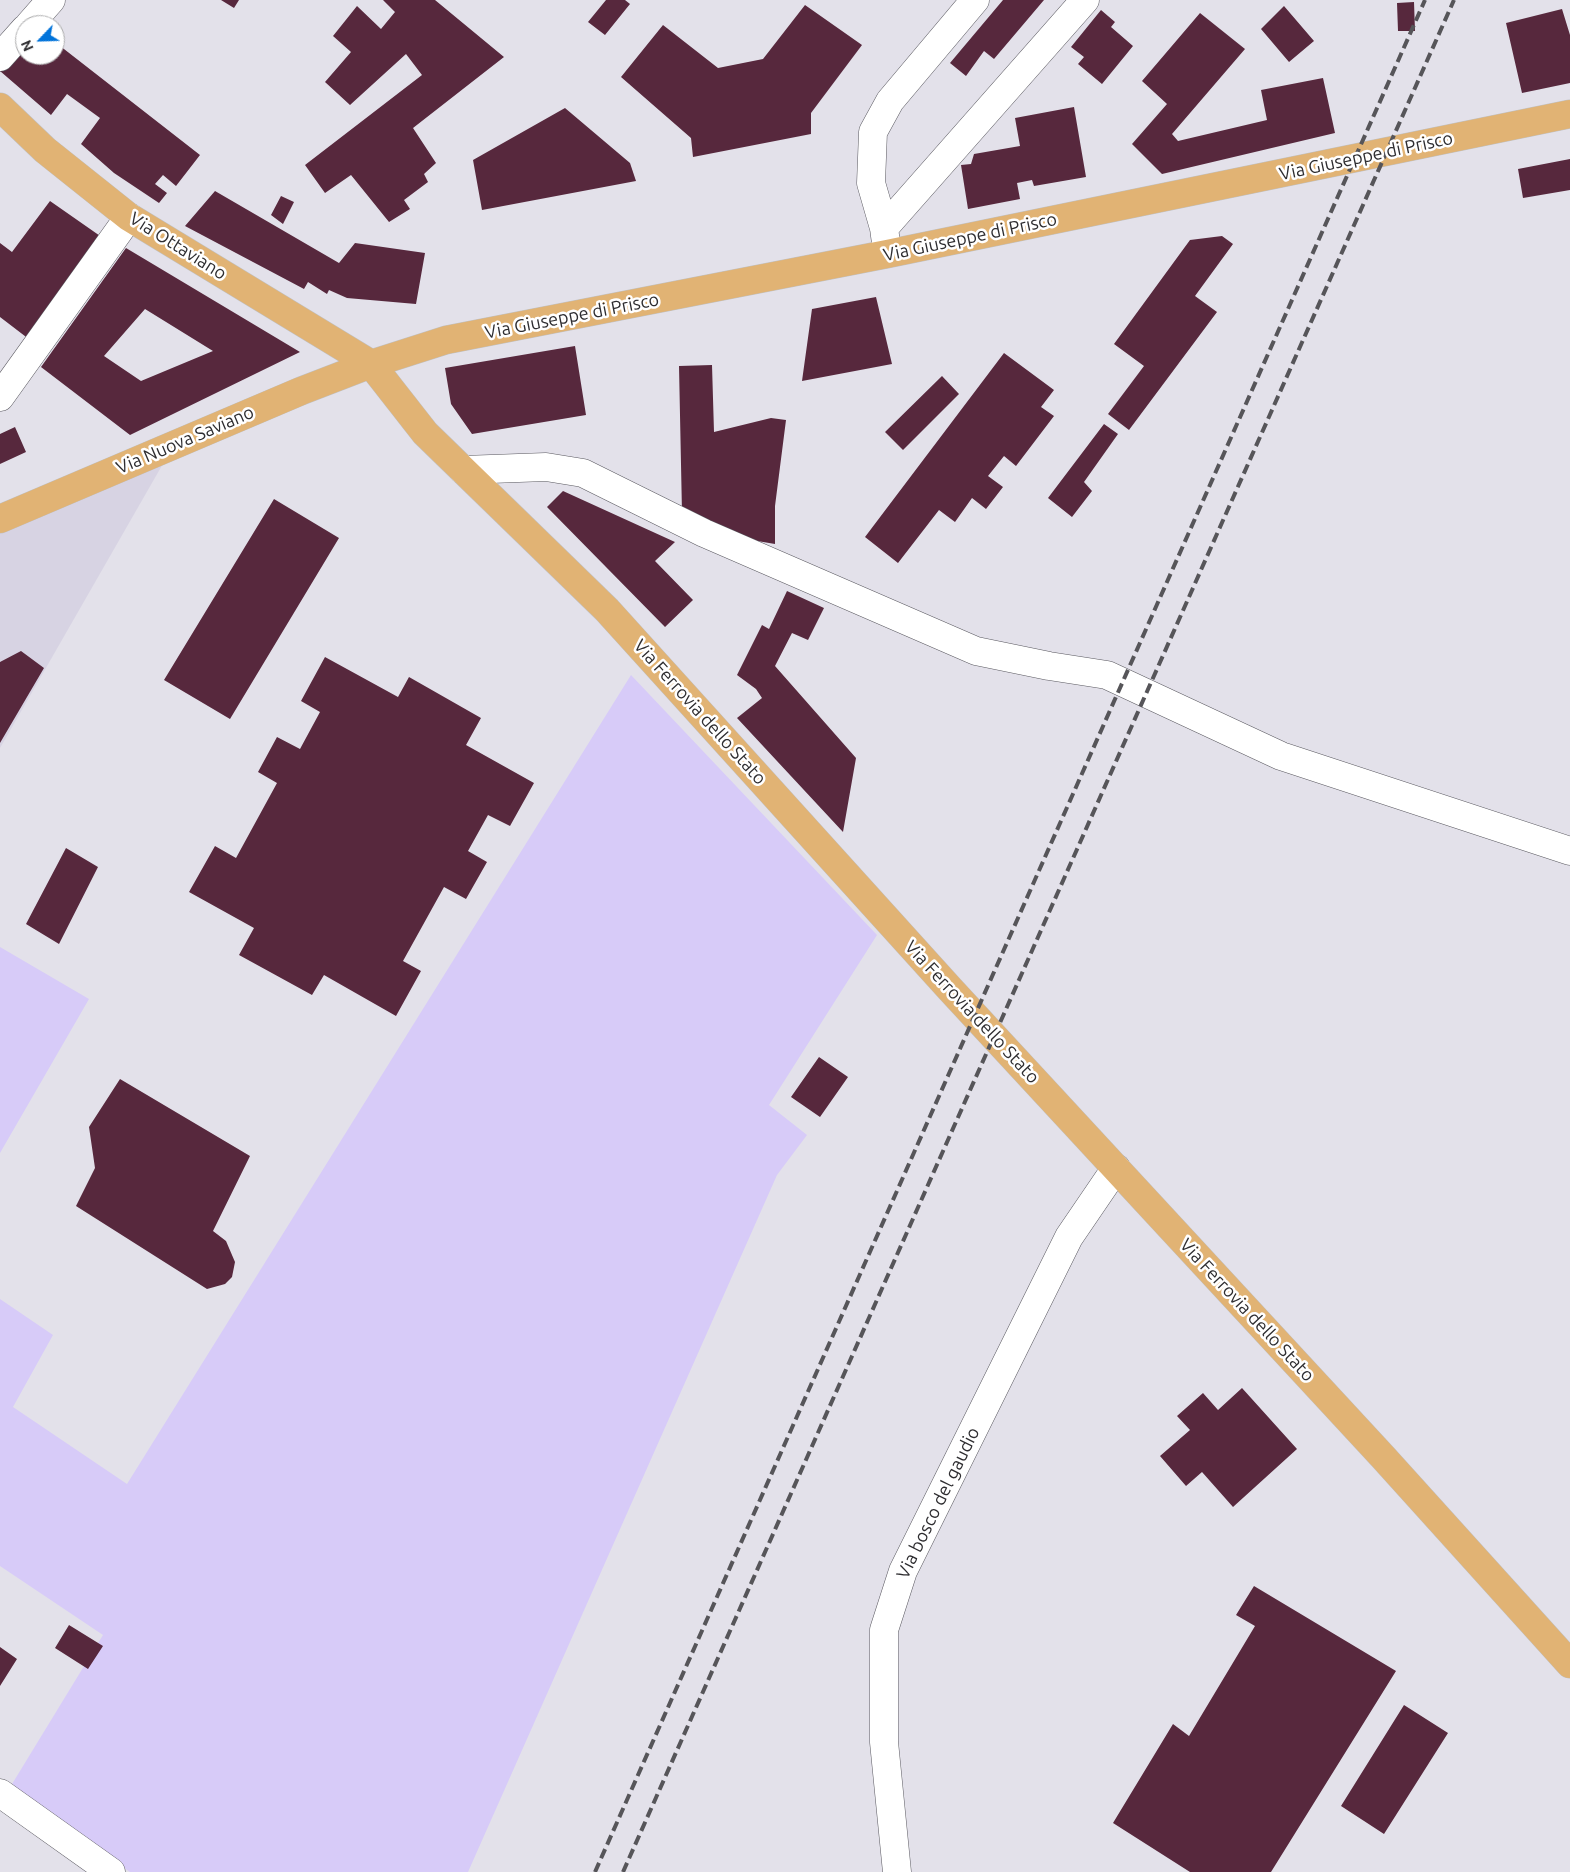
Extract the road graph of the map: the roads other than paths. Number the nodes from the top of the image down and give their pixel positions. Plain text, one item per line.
1 (51, 0) edge
2 (975, 0) edge
3 (1085, 0) edge
4 (38, 15) edge
5 (15, 40) edge
6 (0, 57) edge
7 (0, 107) edge
8 (1570, 114) edge
9 (129, 217) junction
10 (885, 241) junction
11 (371, 364) junction
12 (0, 397) edge
13 (463, 470) junction
14 (0, 519) edge
15 (1570, 851) edge
16 (1116, 1168) junction
17 (1570, 1664) edge
18 (0, 1793) edge
19 (111, 1872) edge
20 (897, 1872) edge

1 - 4 street
2 - 10 street
3 - 10 street
5 - 6 street
7 - 9 main road, Via Ottaviano
8 - 10 main road, Via Giuseppe di Prisco
9 - 11 main road, Via Ottaviano
9 - 12 street
10 - 11 main road, Via Giuseppe di Prisco
11 - 13 main road, Via Ferrovia dello Stato
11 - 14 main road, Via Nuova Saviano
13 - 15 street
13 - 16 main road, Via Ferrovia dello Stato
16 - 17 main road, Via Ferrovia dello Stato
16 - 20 street, Via bosco del gaudio
18 - 19 street

